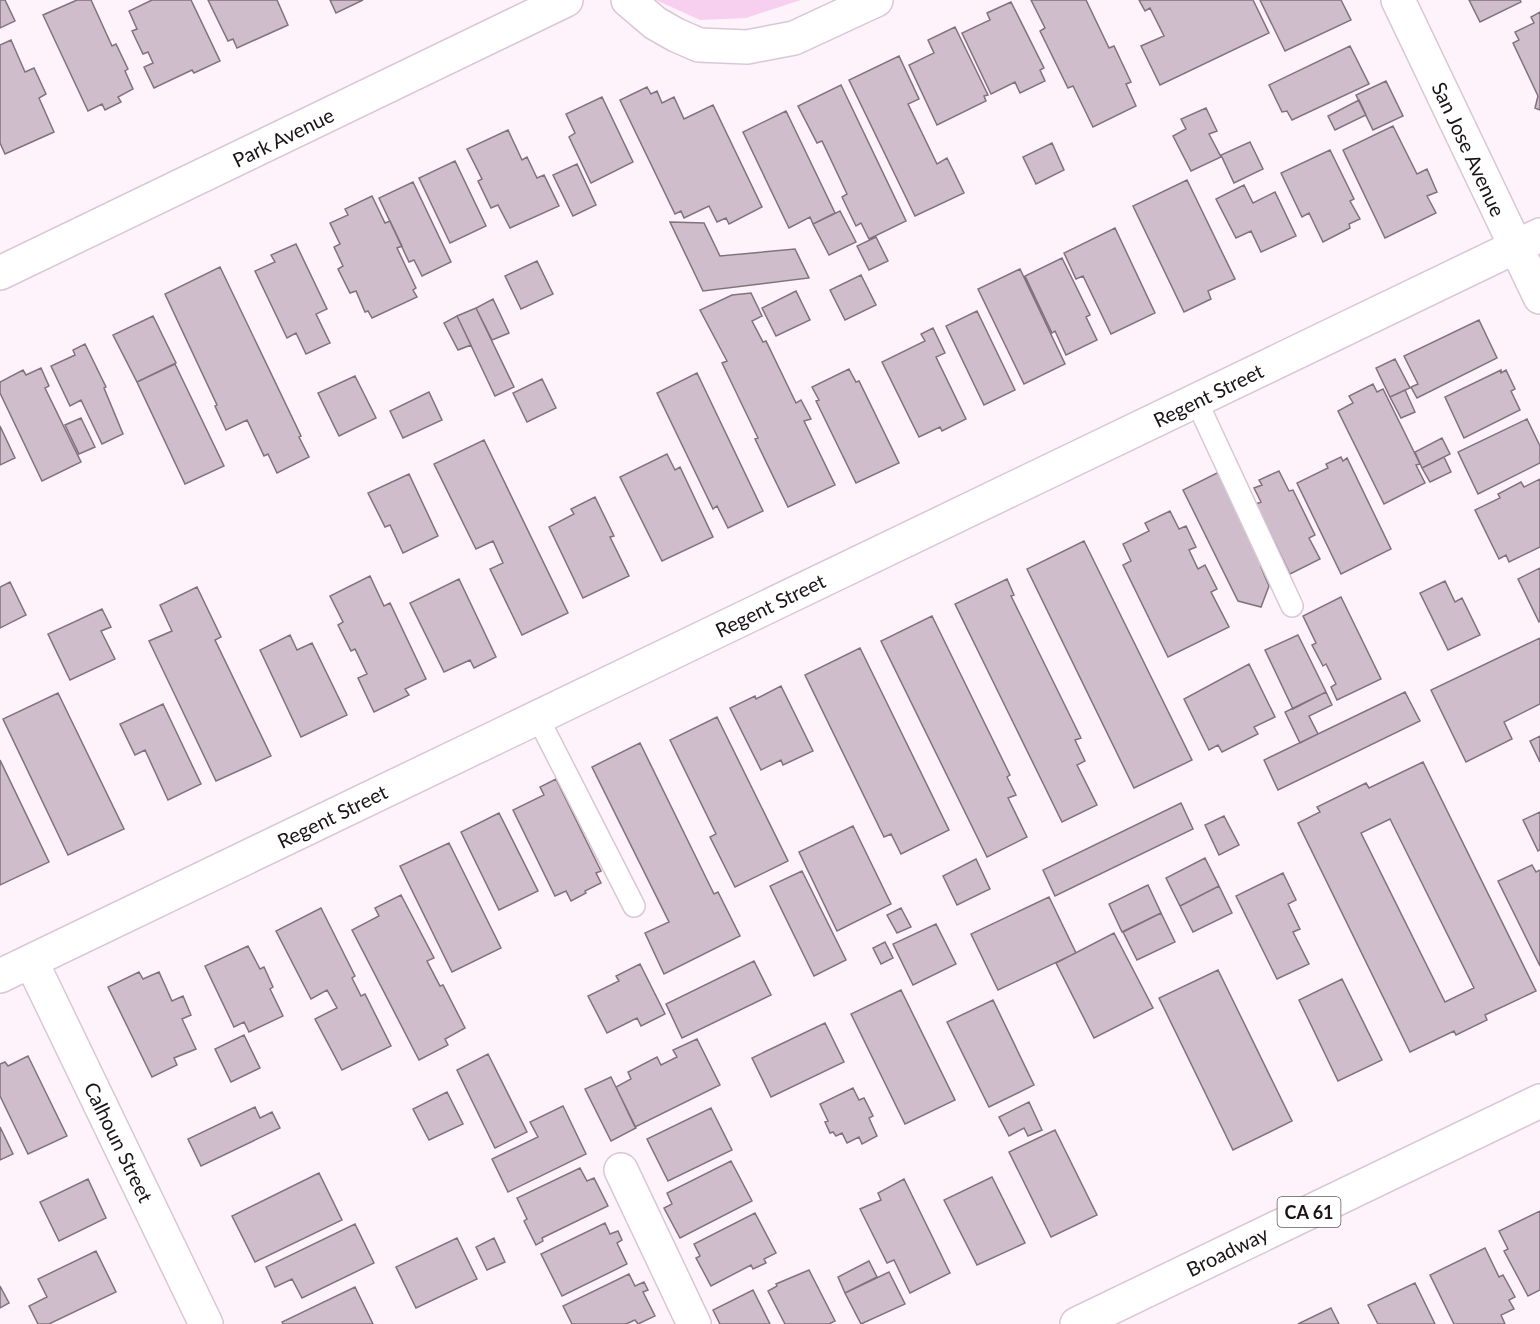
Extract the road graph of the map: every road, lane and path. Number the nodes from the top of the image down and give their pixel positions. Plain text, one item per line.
1 (566, 0) edge
2 (628, 0) edge
3 (876, 0) edge
4 (1398, 0) edge
5 (1528, 241) edge
6 (0, 273) edge
7 (1540, 297) edge
8 (1196, 400) junction
9 (1292, 606) dead end
10 (538, 718) junction
11 (633, 906) dead end
12 (31, 961) junction
13 (0, 976) edge
14 (1540, 1101) edge
15 (621, 1170) dead end
16 (1115, 1316) edge
17 (206, 1324) edge
18 (694, 1324) edge
19 (1077, 1324) edge

1 - 6 street, Park Avenue
2 - 3 street
4 - 5 street, San Jose Avenue
5 - 7 street, San Jose Avenue
5 - 8 street, Regent Street
8 - 9 lane
8 - 10 street, Regent Street
10 - 11 lane
10 - 12 street, Regent Street
12 - 13 street, Regent Street
12 - 17 street, Calhoun Street
14 - 16 street, Broadway / CA 61
15 - 18 street
16 - 19 street, Broadway / CA 61

